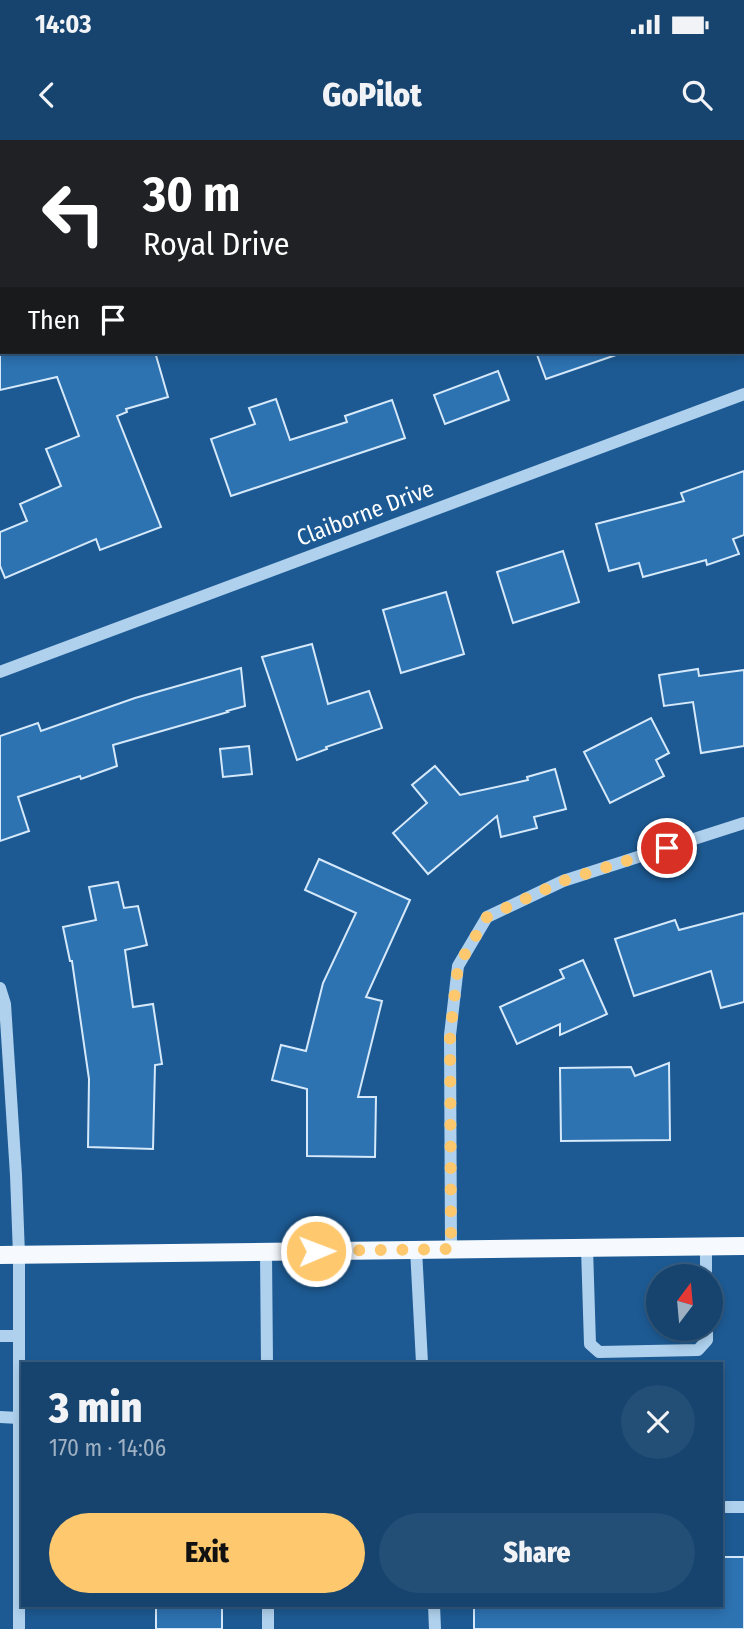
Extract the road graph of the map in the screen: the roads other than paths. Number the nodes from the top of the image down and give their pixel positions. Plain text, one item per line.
1 (744, 394) edge
2 (0, 672) edge
3 (744, 823) edge
4 (0, 988) edge
5 (706, 1246) junction
6 (744, 1246) edge
7 (587, 1248) junction
8 (451, 1249) junction
9 (416, 1250) junction
10 (266, 1252) junction
11 (0, 1255) edge
12 (19, 1255) junction
13 (706, 1264) edge
14 (19, 1335) junction
15 (0, 1336) edge
16 (706, 1341) edge
17 (267, 1362) edge
18 (422, 1362) edge
19 (0, 1417) edge
20 (19, 1418) junction
21 (726, 1507) dead end
22 (744, 1507) edge
23 (268, 1607) edge
24 (434, 1607) edge
25 (19, 1629) edge
26 (268, 1629) edge
27 (435, 1629) edge

1 - 2 street, Claiborne Drive
3 - 8 street
4 - 12 street
5 - 6 main road
5 - 7 main road
5 - 13 street
7 - 8 main road
7 - 16 street
8 - 9 main road
9 - 10 main road
9 - 18 street
10 - 12 main road
10 - 17 street
11 - 12 main road
12 - 14 street
14 - 15 street
14 - 20 street
19 - 20 street
20 - 25 street
21 - 22 street
23 - 26 street
24 - 27 street

